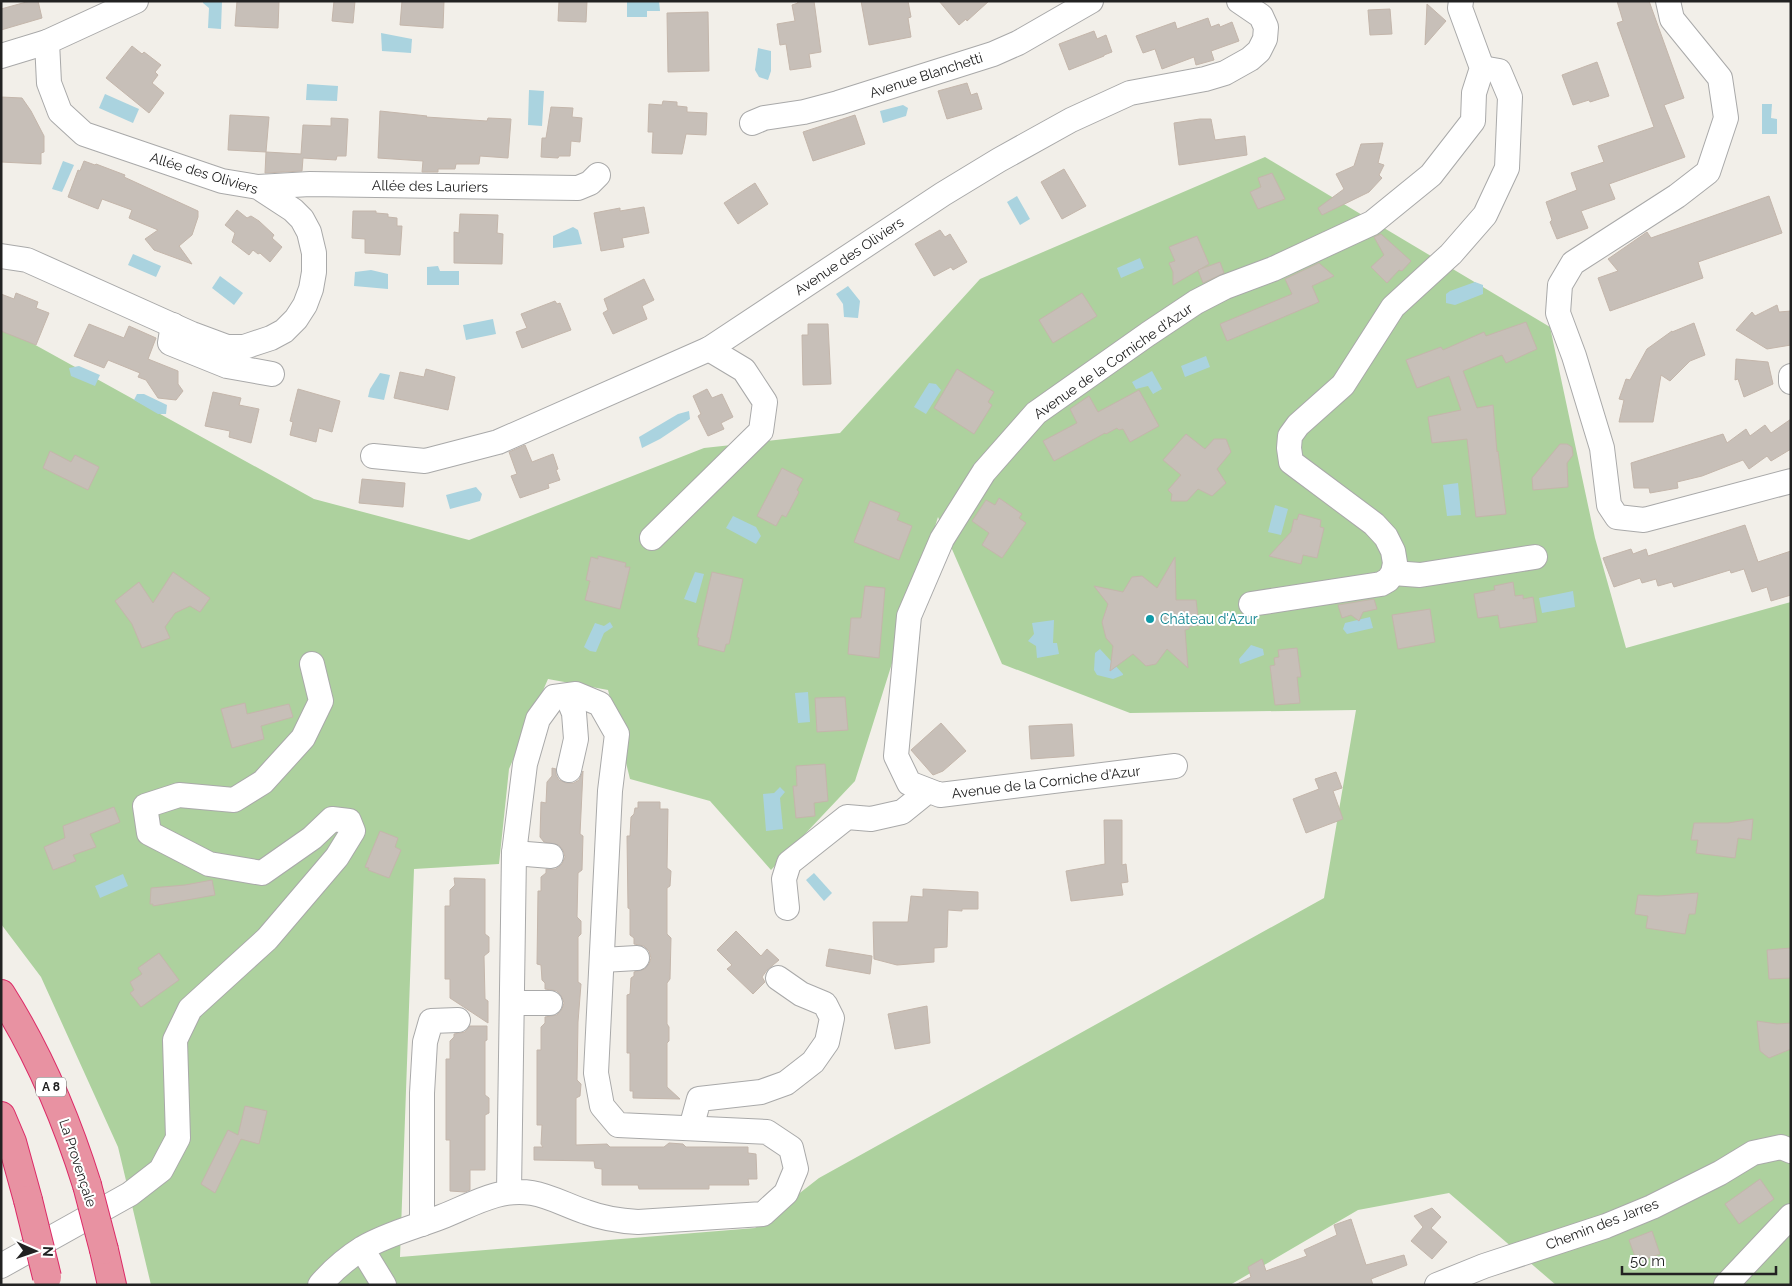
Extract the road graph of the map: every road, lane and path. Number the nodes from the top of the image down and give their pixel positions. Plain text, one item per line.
1 (136, 1) edge
2 (1091, 1) edge
3 (1240, 1) edge
4 (1668, 1) edge
5 (1456, 4) edge
6 (47, 42) junction
7 (1, 56) edge
8 (1482, 68) junction
9 (752, 123) dead end
10 (598, 175) dead end
11 (258, 187) junction
12 (1, 256) edge
13 (173, 325) junction
14 (709, 349) junction
15 (272, 374) dead end
16 (1791, 376) edge
17 (1791, 382) edge
18 (373, 456) dead end
19 (1791, 481) edge
20 (652, 538) dead end
21 (1534, 557) dead end
22 (1393, 573) junction
23 (1251, 604) dead end
24 (312, 664) dead end
25 (566, 696) junction
26 (1175, 766) dead end
27 (569, 770) dead end
28 (928, 791) junction
29 (514, 853) junction
30 (551, 856) dead end
31 (787, 908) dead end
32 (637, 958) dead end
33 (602, 960) junction
34 (778, 978) dead end
35 (1, 994) edge
36 (512, 1003) junction
37 (550, 1003) dead end
38 (458, 1020) dead end
39 (1, 1116) edge
40 (691, 1128) junction
41 (1791, 1151) edge
42 (509, 1192) junction
43 (1791, 1216) edge
44 (422, 1224) junction
45 (362, 1249) junction
46 (1, 1266) edge
47 (48, 1281) edge
48 (112, 1285) edge
49 (320, 1285) edge
50 (384, 1285) edge
51 (1437, 1285) edge
52 (1726, 1285) edge

1 - 6 street
2 - 9 street, Avenue Blanchetti
3 - 14 street, Avenue des Oliviers
4 - 19 street
5 - 8 street
6 - 7 street
6 - 11 street, Allée des Oliviers
8 - 22 street
8 - 28 street, Avenue de la Corniche d'Azur
10 - 11 street, Allée des Lauriers
11 - 13 street, Allée des Oliviers
12 - 13 street, Allée des Oliviers
13 - 15 street
14 - 18 street, Avenue des Oliviers
14 - 20 street
16 - 17 street
21 - 22 street
22 - 23 street
24 - 46 street
25 - 27 street
25 - 29 street
25 - 33 street
26 - 28 street, Avenue de la Corniche d'Azur
28 - 31 street
29 - 30 street
29 - 36 street
32 - 33 street
33 - 40 street
34 - 40 street
35 - 48 highway, La Provençale / A 8, bridge
36 - 37 street
36 - 42 street
38 - 44 street
39 - 47 highway, bridge
40 - 42 street
41 - 51 street, Chemin des Jarres
42 - 44 street
43 - 52 street
44 - 45 street
45 - 49 street
45 - 50 street

